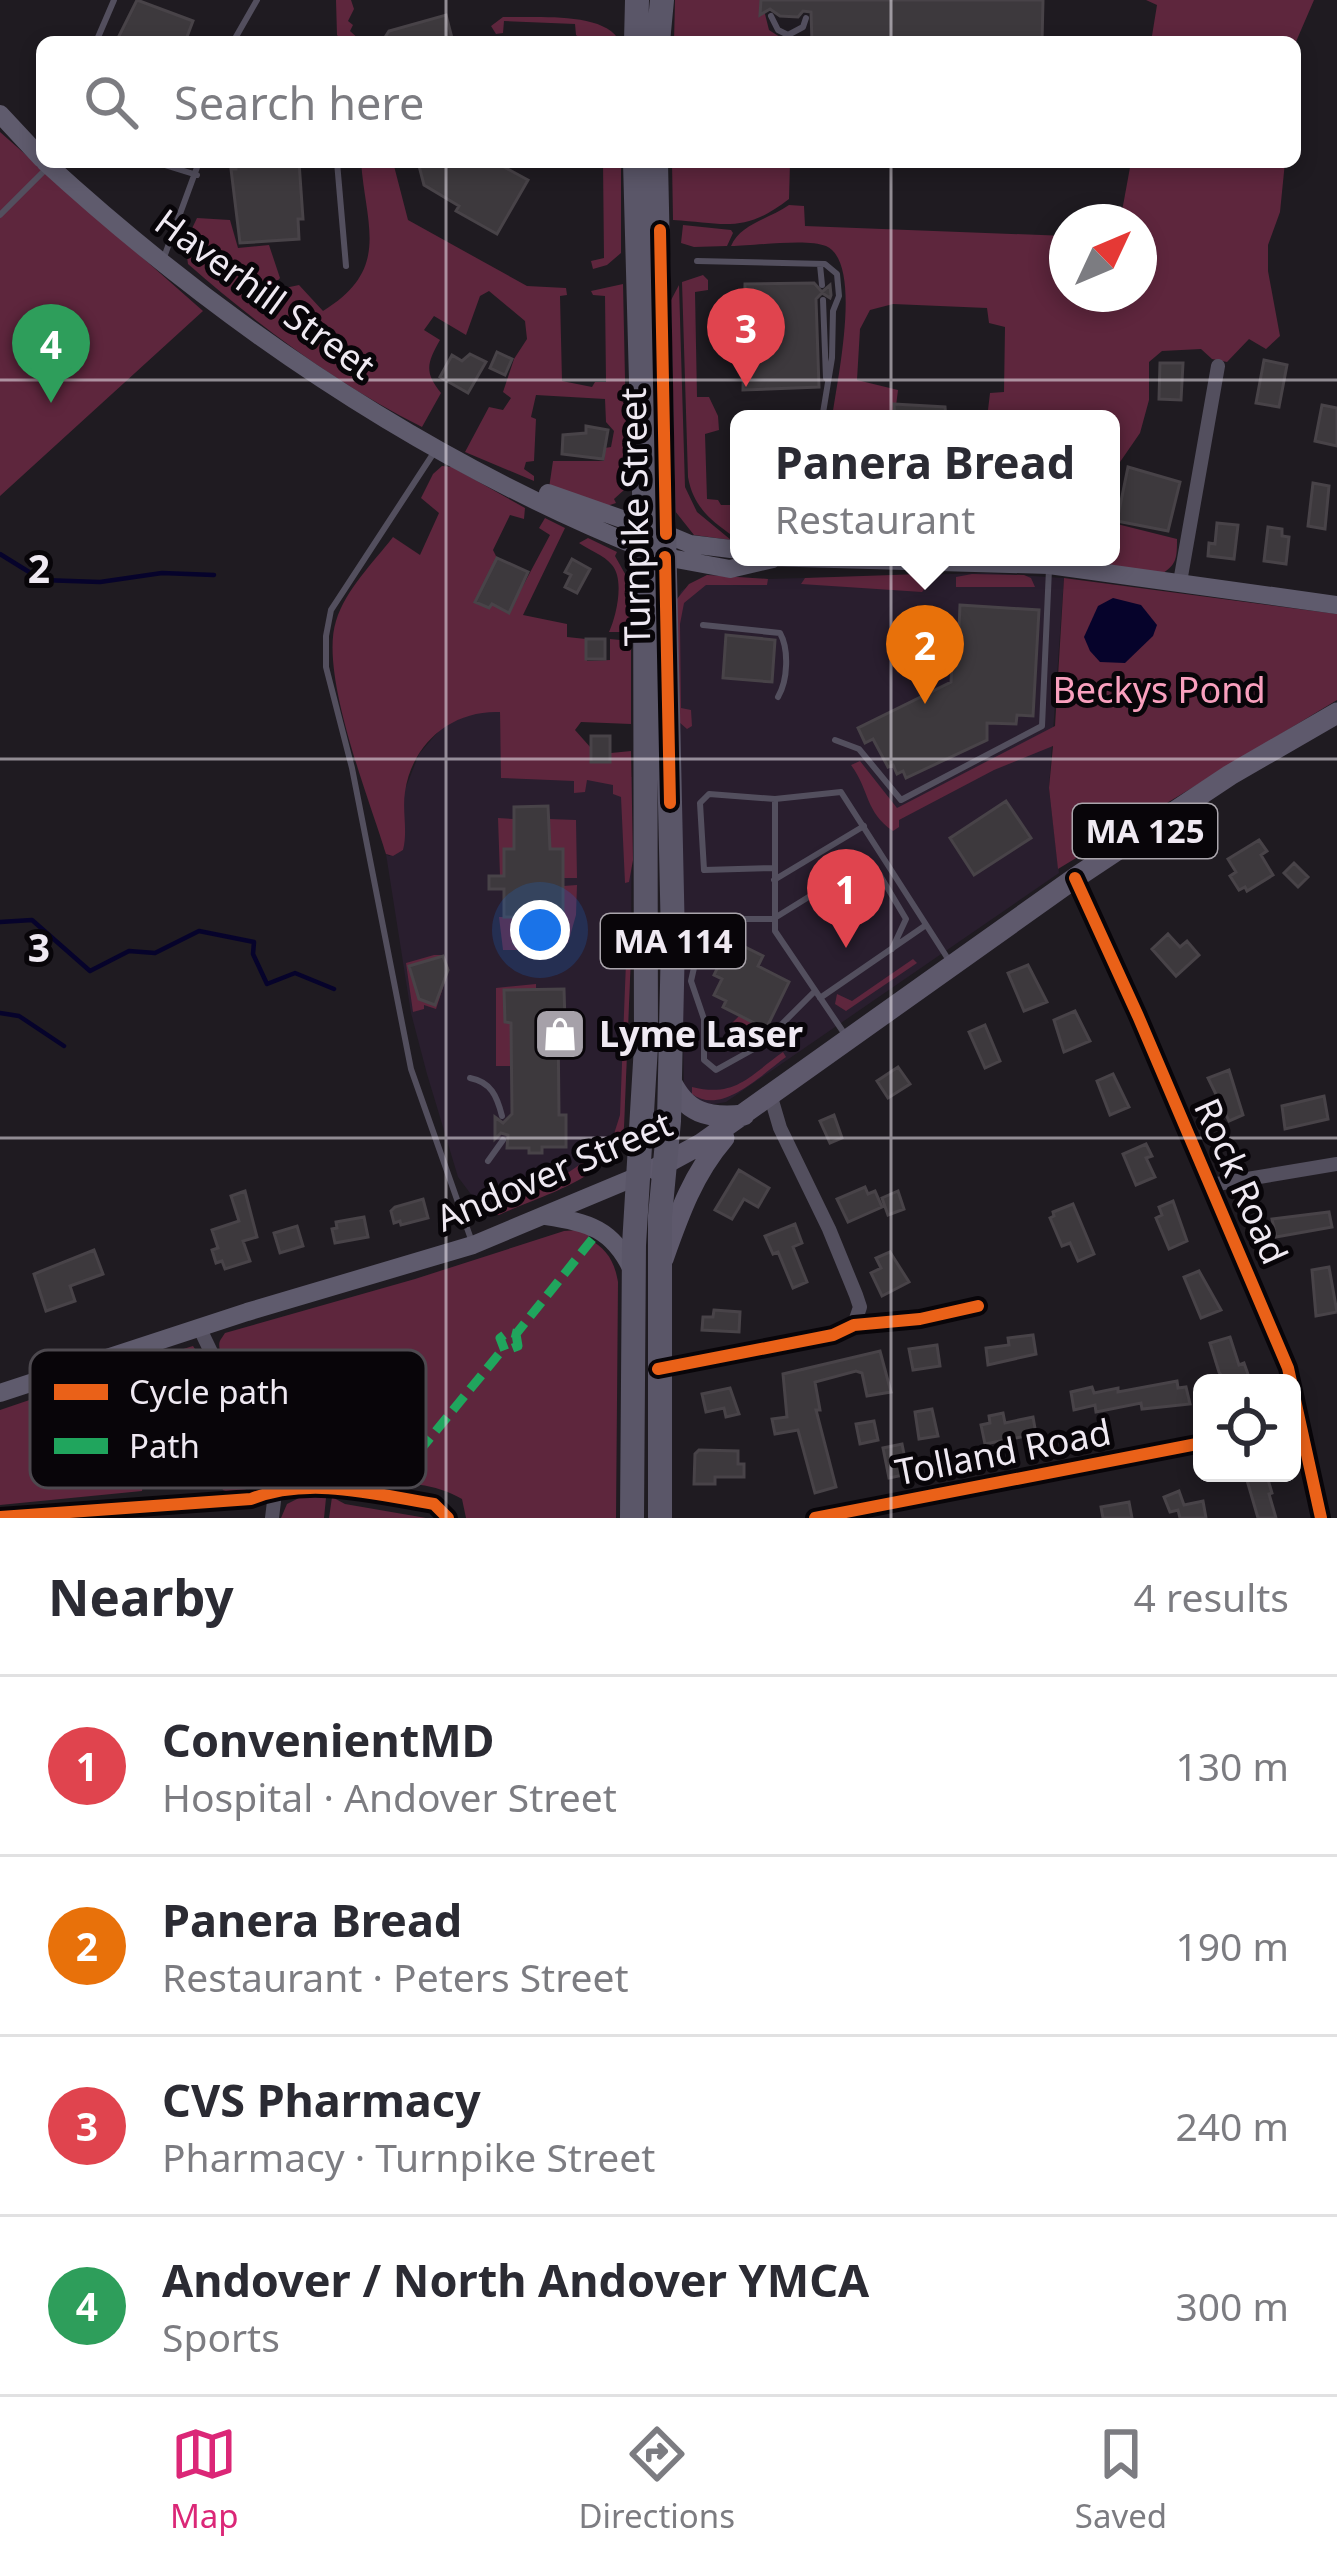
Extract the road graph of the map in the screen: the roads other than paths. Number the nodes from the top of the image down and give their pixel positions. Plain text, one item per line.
1 (114, 0) edge
2 (257, 0) edge
3 (637, 0) edge
4 (662, 0) edge
5 (771, 16) dead end
6 (806, 18) dead end
7 (99, 36) edge
8 (237, 36) edge
9 (636, 36) edge
10 (659, 36) edge
11 (0, 114) edge
12 (36, 151) edge
13 (42, 168) edge
14 (54, 168) edge
15 (172, 168) edge
16 (198, 168) edge
17 (338, 168) edge
18 (635, 168) edge
19 (656, 168) edge
20 (197, 176) junction
21 (0, 214) edge
22 (697, 261) dead end
23 (161, 263) junction
24 (820, 264) junction
25 (346, 266) dead end
26 (822, 285) dead end
27 (823, 300) dead end
28 (1218, 365) dead end
29 (827, 388) junction
30 (823, 410) edge
31 (437, 448) junction
32 (655, 542) junction
33 (730, 549) edge
34 (738, 566) edge
35 (1049, 566) edge
36 (1056, 566) edge
37 (1180, 583) junction
38 (1337, 605) edge
39 (703, 625) dead end
40 (778, 697) dead end
41 (1337, 713) edge
42 (835, 740) dead end
43 (775, 800) junction
44 (864, 826) junction
45 (774, 868) junction
46 (1075, 878) junction
47 (773, 880) junction
48 (672, 919) junction
49 (705, 919) junction
50 (773, 919) junction
51 (926, 925) junction
52 (892, 949) junction
53 (952, 965) junction
54 (818, 994) junction
55 (848, 1038) junction
56 (470, 1078) dead end
57 (670, 1079) junction
58 (770, 1094) junction
59 (744, 1115) junction
60 (502, 1116) dead end
61 (503, 1139) dead end
62 (488, 1161) dead end
63 (1337, 1164) edge
64 (664, 1165) junction
65 (638, 1177) junction
66 (1211, 1185) junction
67 (546, 1216) junction
68 (473, 1245) junction
69 (660, 1270) junction
70 (633, 1273) junction
71 (978, 1306) dead end
72 (854, 1325) junction
73 (199, 1327) junction
74 (130, 1350) edge
75 (210, 1350) edge
76 (658, 1369) junction
77 (1289, 1374) edge
78 (30, 1383) edge
79 (0, 1393) edge
80 (1301, 1439) edge
81 (1193, 1445) edge
82 (278, 1488) junction
83 (0, 1517) edge
84 (272, 1518) edge
85 (448, 1518) edge
86 (632, 1518) edge
87 (659, 1518) edge
88 (815, 1518) edge
89 (1322, 1518) edge

1 - 7 lane
2 - 8 lane
3 - 9 highway
4 - 10 highway
5 - 6 lane
11 - 12 main road, Haverhill Street
13 - 21 lane
14 - 23 main road, Haverhill Street
15 - 20 lane
16 - 20 lane
17 - 25 lane
18 - 32 highway, Turnpike Street / MA 114
19 - 32 highway, Turnpike Street / MA 114
20 - 23 lane
22 - 24 lane
23 - 31 main road, Haverhill Street
24 - 26 lane
24 - 29 lane
27 - 29 lane
28 - 37 street
29 - 30 lane
31 - 32 main road, Haverhill Street
31 - 68 lane
32 - 33 main road
32 - 34 main road
32 - 48 highway, Turnpike Street / MA 114
32 - 65 highway, Turnpike Street / MA 114
35 - 42 lane
36 - 37 main road
37 - 38 main road
39 - 40 lane
41 - 46 main road, Andover Street / MA 125
43 - 44 lane
43 - 45 lane
43 - 45 lane
44 - 47 lane
44 - 51 lane
45 - 47 lane
46 - 53 main road, Andover Street / MA 125
46 - 66 street, Rock Road
47 - 50 lane
48 - 49 lane
48 - 57 highway, Turnpike Street / MA 114
49 - 50 lane
49 - 54 lane
50 - 52 lane
50 - 54 lane
51 - 52 lane
51 - 53 lane
52 - 54 lane
53 - 55 main road, Andover Street / MA 125
54 - 55 lane
55 - 58 main road, Andover Street / MA 125
56 - 60 lane
57 - 59 main road
57 - 64 highway, Turnpike Street / MA 114
58 - 59 main road, Andover Street / MA 125
58 - 72 street
59 - 64 main road, Andover Street / MA 125
59 - 69 main road, MA 125
61 - 62 lane
63 - 66 street
64 - 65 main road, Andover Street / MA 125
64 - 69 highway, Turnpike Street / MA 114
65 - 67 main road, Andover Street
65 - 70 highway, Turnpike Street / MA 114
66 - 77 street, Rock Road
67 - 68 main road, Andover Street
67 - 70 main road
68 - 73 main road, Andover Street
69 - 76 highway, Turnpike Street / MA 114
70 - 86 highway, Turnpike Street / MA 114
71 - 72 street
72 - 76 street
73 - 74 main road, Andover Street
73 - 75 street
76 - 87 highway, Turnpike Street / MA 114
78 - 79 main road, Andover Street
80 - 89 street, Rock Road
81 - 88 street, Tolland Road
82 - 83 street
82 - 84 street
82 - 85 street

